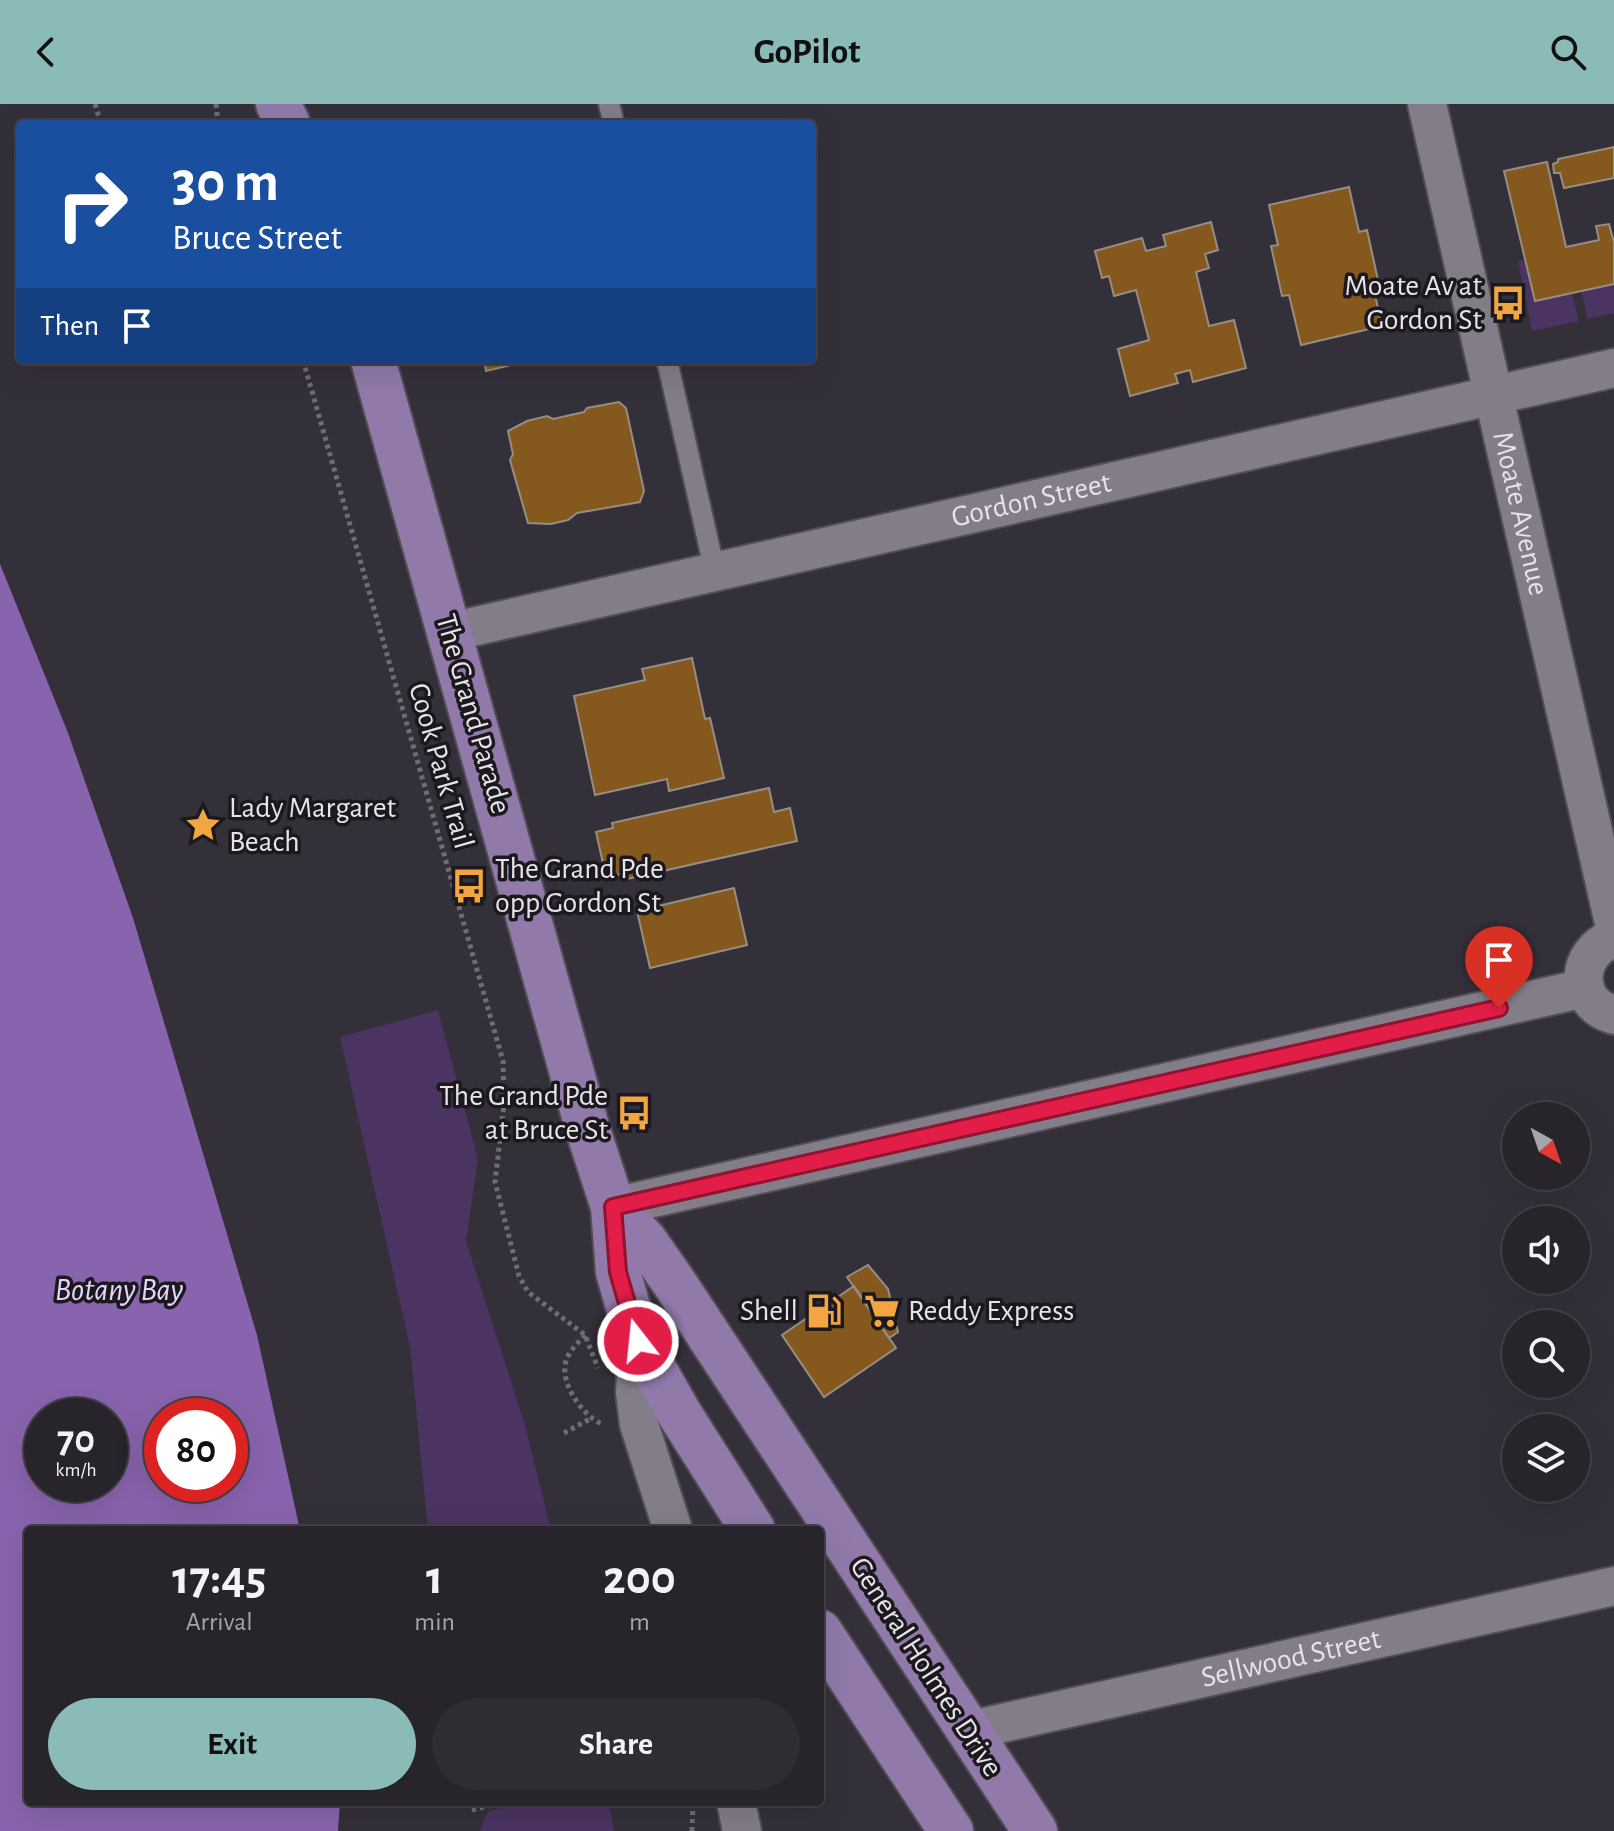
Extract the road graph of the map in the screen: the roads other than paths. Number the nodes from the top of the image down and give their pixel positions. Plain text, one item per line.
1 (1427, 104) edge
2 (374, 364) edge
3 (668, 364) edge
4 (1614, 368) edge
5 (1493, 395) junction
6 (715, 572) junction
7 (450, 632) junction
8 (1614, 923) edge
9 (1614, 938) edge
10 (1585, 988) junction
11 (1614, 1015) edge
12 (613, 1207) junction
13 (638, 1341) junction
14 (672, 1526) edge
15 (750, 1526) edge
16 (1614, 1586) edge
17 (824, 1638) edge
18 (967, 1731) junction
19 (737, 1806) edge
20 (742, 1831) edge
21 (951, 1831) edge
22 (1035, 1831) edge

1 - 5 street, Moate Avenue
2 - 7 highway, The Grand Parade
3 - 6 lane
4 - 5 street, Gordon Street
5 - 6 street, Gordon Street
5 - 8 street, Moate Avenue
6 - 7 street, Gordon Street
7 - 12 highway, The Grand Parade
9 - 10 street
10 - 11 street
10 - 12 street
12 - 13 highway
12 - 18 highway, General Holmes Drive
13 - 14 street
13 - 15 highway
16 - 18 street, Sellwood Street
17 - 21 highway
18 - 22 highway, General Holmes Drive
19 - 20 street

